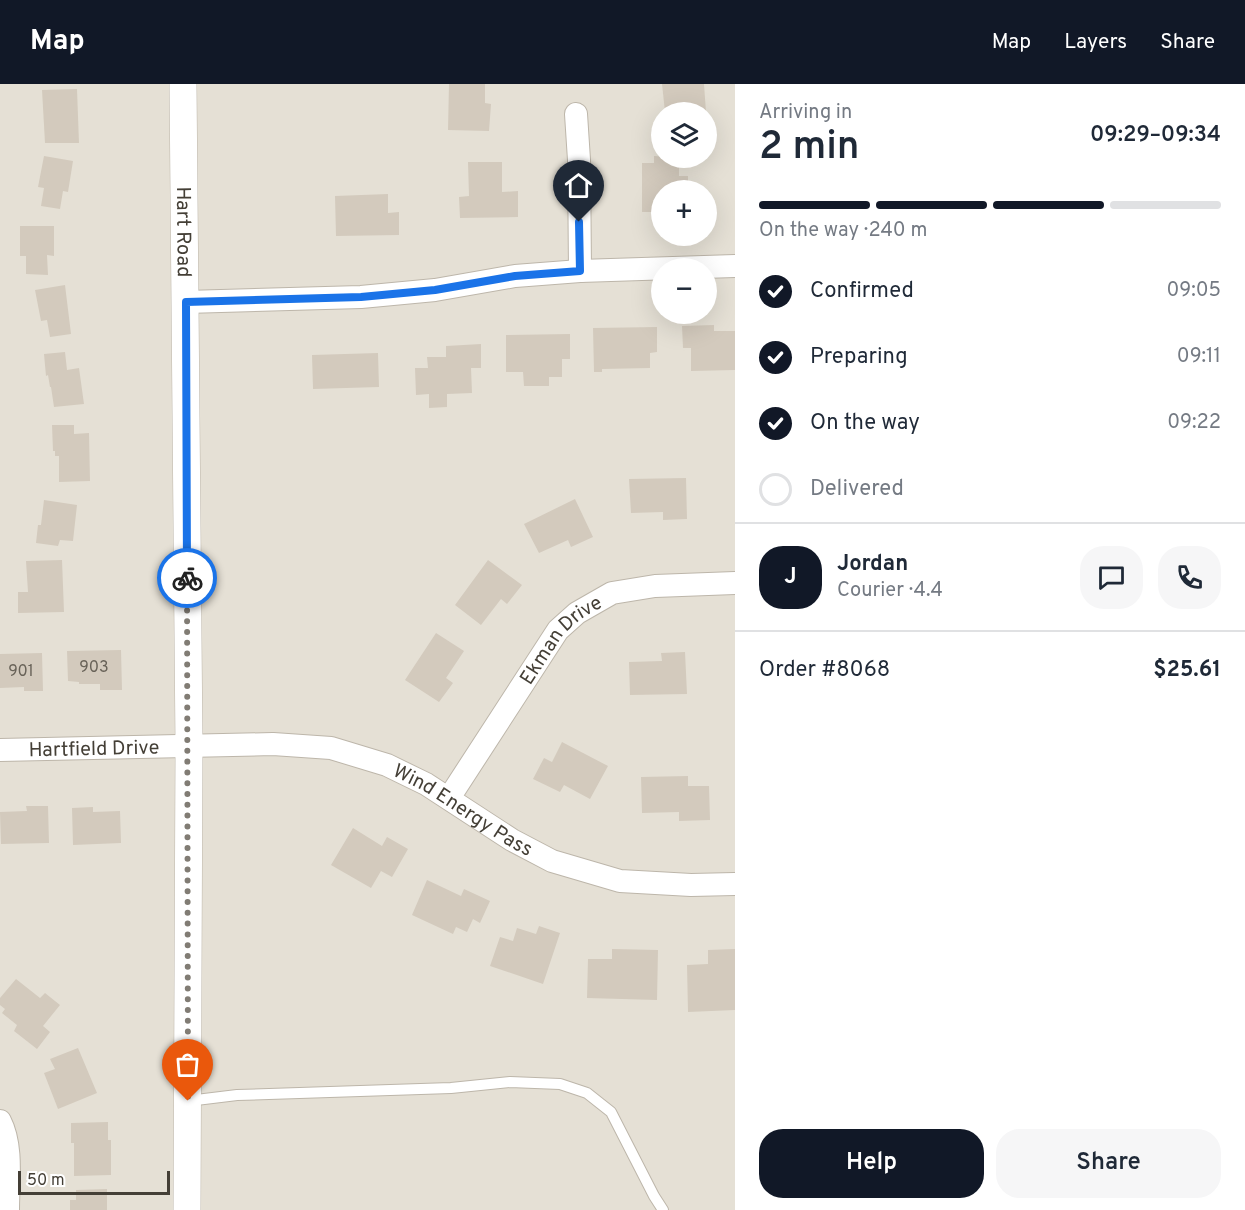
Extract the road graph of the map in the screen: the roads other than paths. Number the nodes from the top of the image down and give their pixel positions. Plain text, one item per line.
1 (183, 84) edge
2 (576, 114) dead end
3 (735, 266) edge
4 (580, 271) junction
5 (186, 302) junction
6 (735, 583) edge
7 (189, 746) junction
8 (0, 750) edge
9 (448, 798) junction
10 (735, 884) edge
11 (188, 1101) junction
12 (0, 1121) edge
13 (8, 1210) edge
14 (187, 1210) edge
15 (663, 1210) edge

1 - 5 street, Hart Road
2 - 4 street
3 - 4 street
4 - 5 street
5 - 7 street, Hart Road
6 - 9 street, Ekman Drive
7 - 8 street, Hartfield Drive
7 - 9 street, Wind Energy Pass
7 - 11 street, Hart Road
9 - 10 street, Wind Energy Pass
11 - 14 street, Hart Road
11 - 15 lane
12 - 13 street

